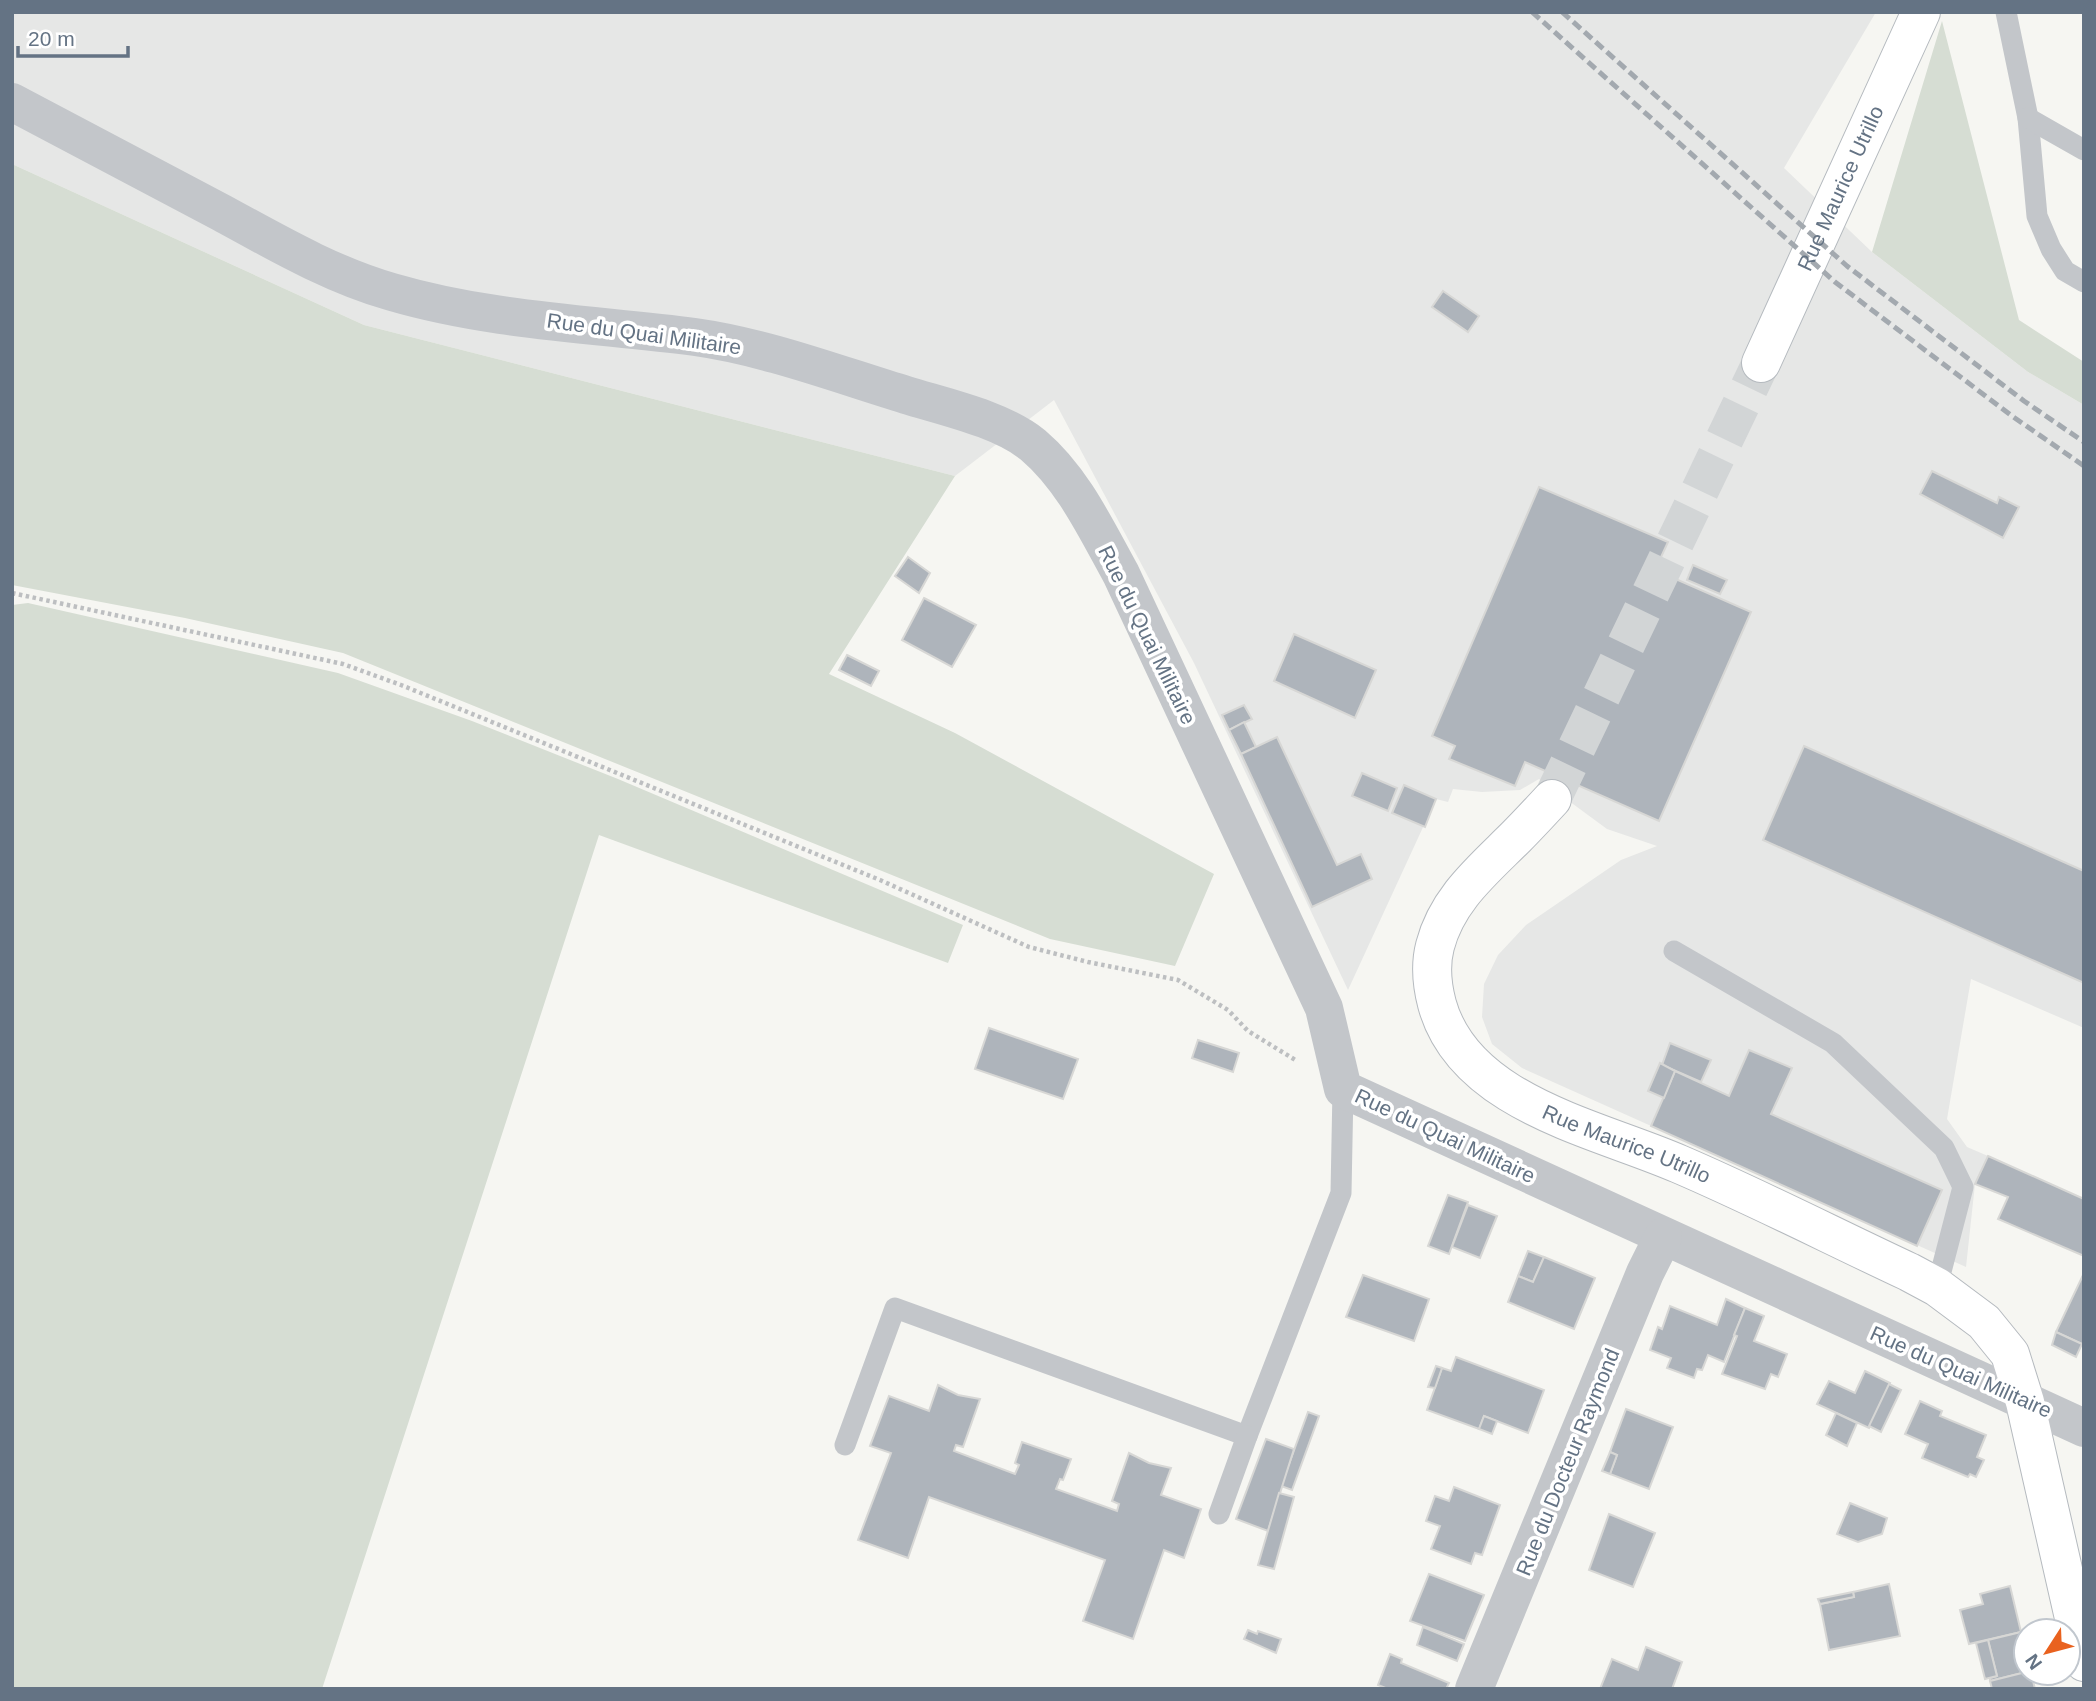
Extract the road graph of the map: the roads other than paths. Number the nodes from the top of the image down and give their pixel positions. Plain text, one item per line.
1 (1921, 12) edge
2 (2006, 12) edge
3 (12, 102) edge
4 (2028, 118) junction
5 (2084, 150) edge
6 (2084, 282) edge
7 (1761, 363) tunnel mouth
8 (1552, 799) tunnel mouth
9 (1674, 951) dead end
10 (1343, 1089) junction
11 (1663, 1237) junction
12 (1937, 1287) junction
13 (2025, 1402) junction
14 (2084, 1428) edge
15 (1247, 1436) junction
16 (845, 1445) dead end
17 (1219, 1514) dead end
18 (2084, 1662) edge
19 (1474, 1689) edge

1 - 7 street, Rue Maurice Utrillo
2 - 4 lane
3 - 10 street, Rue du Quai Militaire
4 - 5 lane
4 - 6 lane
8 - 12 street, Rue Maurice Utrillo
9 - 12 lane
10 - 11 street, Rue du Quai Militaire
10 - 15 lane
11 - 13 street, Rue du Quai Militaire
11 - 19 street, Rue du Docteur Raymond
12 - 13 street, Rue Maurice Utrillo
13 - 14 street, Rue du Quai Militaire
13 - 18 street, Rue Maurice Utrillo
15 - 16 lane
15 - 17 lane

